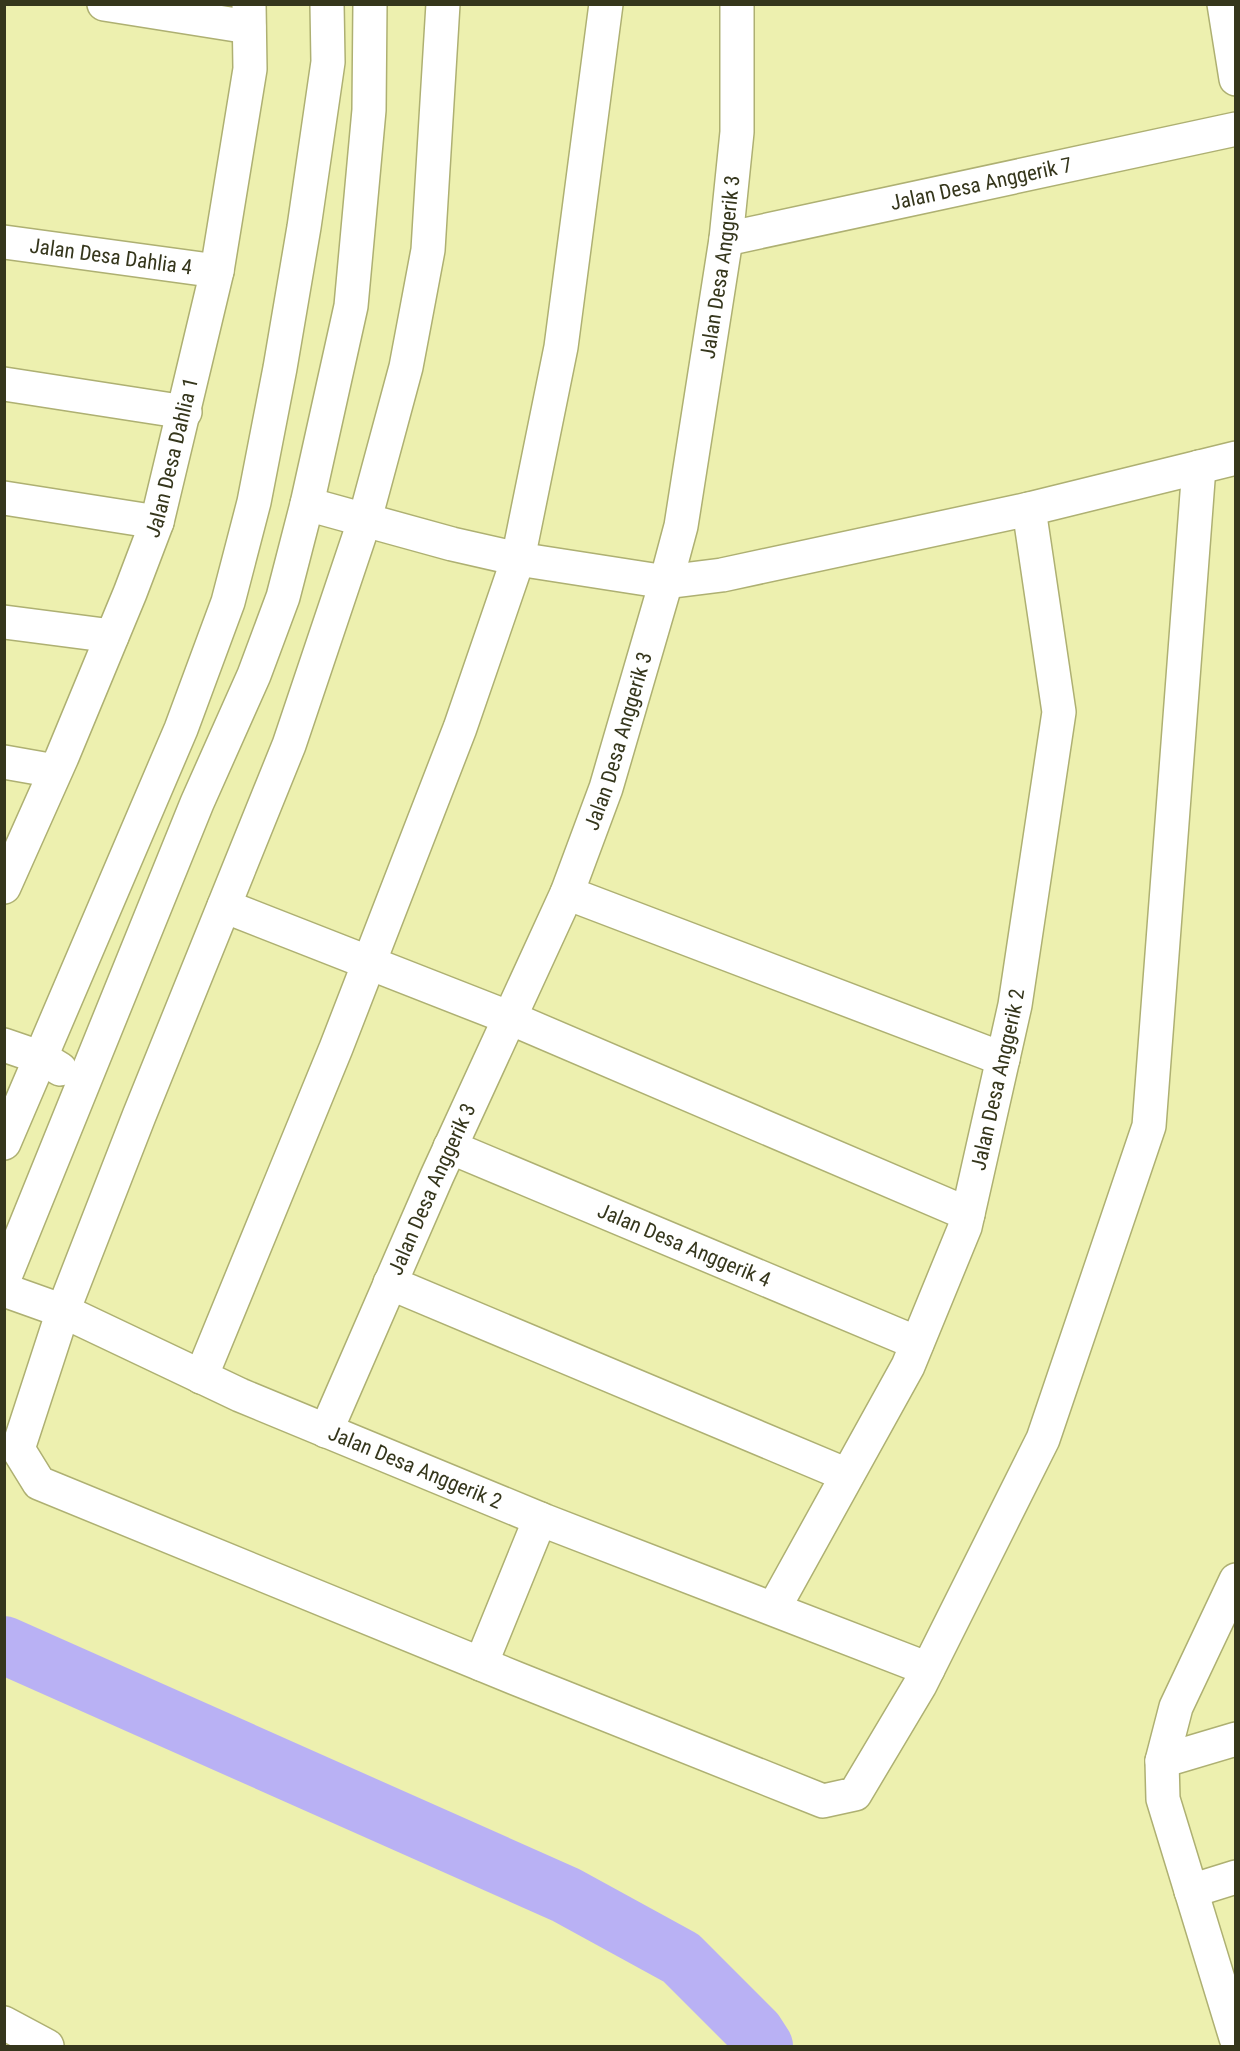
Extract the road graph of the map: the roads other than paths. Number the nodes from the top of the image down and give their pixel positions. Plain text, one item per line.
1 (104, 4) edge
2 (327, 4) edge
3 (370, 4) edge
4 (443, 4) edge
5 (606, 4) edge
6 (737, 4) edge
7 (1224, 4) edge
8 (249, 16) edge
9 (1236, 79) edge
10 (1236, 129) edge
11 (726, 239) junction
12 (4, 242) edge
13 (217, 271) junction
14 (4, 384) edge
15 (185, 412) junction
16 (1236, 458) edge
17 (1199, 467) junction
18 (4, 498) edge
19 (307, 504) junction
20 (1029, 509) junction
21 (365, 519) junction
22 (157, 522) junction
23 (518, 559) junction
24 (666, 582) junction
25 (4, 622) edge
26 (112, 636) junction
27 (4, 762) edge
28 (56, 771) junction
29 (5, 884) edge
30 (567, 893) junction
31 (224, 906) junction
32 (368, 963) junction
33 (510, 1018) junction
34 (4, 1045) edge
35 (42, 1058) junction
36 (1003, 1059) junction
37 (84, 1084) junction
38 (4, 1143) edge
39 (450, 1147) junction
40 (968, 1214) junction
41 (4, 1279) edge
42 (390, 1282) junction
43 (4, 1290) edge
44 (63, 1311) junction
45 (917, 1343) junction
46 (201, 1377) junction
47 (326, 1431) junction
48 (848, 1475) junction
49 (540, 1519) junction
50 (1236, 1580) edge
51 (774, 1608) junction
52 (481, 1664) junction
53 (928, 1669) junction
54 (1236, 1739) edge
55 (1162, 1761) junction
56 (1236, 1877) edge
57 (1191, 1891) junction
58 (4, 2023) edge
59 (1234, 2025) edge
60 (47, 2046) edge

1 - 8 street
2 - 35 street
3 - 19 street
4 - 21 street
5 - 23 street
6 - 11 street, Jalan Desa Anggerik 3
7 - 9 street
8 - 13 street, Jalan Desa Dahlia 1
10 - 11 street, Jalan Desa Anggerik 7
11 - 24 street, Jalan Desa Anggerik 3
12 - 13 street, Jalan Desa Dahlia 4
13 - 15 street, Jalan Desa Dahlia 1
14 - 15 street
15 - 22 street, Jalan Desa Dahlia 1
16 - 17 street
17 - 20 street
17 - 53 street
18 - 22 street
19 - 21 street
19 - 37 street
20 - 24 street
20 - 36 street, Jalan Desa Anggerik 2
21 - 23 street
21 - 31 street
22 - 26 street, Jalan Desa Dahlia 1
23 - 24 street
23 - 32 street
24 - 30 street, Jalan Desa Anggerik 3
25 - 26 street
26 - 28 street, Jalan Desa Dahlia 1
27 - 28 street
28 - 29 street, Jalan Desa Dahlia 1
30 - 33 street, Jalan Desa Anggerik 3
30 - 36 street
31 - 32 street
31 - 44 street
32 - 33 street
32 - 46 street
33 - 39 street, Jalan Desa Anggerik 3
33 - 40 street
34 - 35 street
35 - 37 street
35 - 38 street
36 - 40 street, Jalan Desa Anggerik 2
37 - 41 street
39 - 42 street, Jalan Desa Anggerik 3
39 - 45 street, Jalan Desa Anggerik 4
40 - 45 street, Jalan Desa Anggerik 2
42 - 47 street, Jalan Desa Anggerik 3
42 - 48 street
43 - 44 street, Jalan Desa Anggerik 2
44 - 46 street, Jalan Desa Anggerik 2
44 - 52 street
45 - 48 street, Jalan Desa Anggerik 2
46 - 47 street, Jalan Desa Anggerik 2
47 - 49 street, Jalan Desa Anggerik 2
48 - 51 street, Jalan Desa Anggerik 2
49 - 51 street, Jalan Desa Anggerik 2
49 - 52 street
50 - 55 street
51 - 53 street, Jalan Desa Anggerik 2
52 - 53 street
54 - 55 street
55 - 57 street
56 - 57 street
57 - 59 street
58 - 60 street

